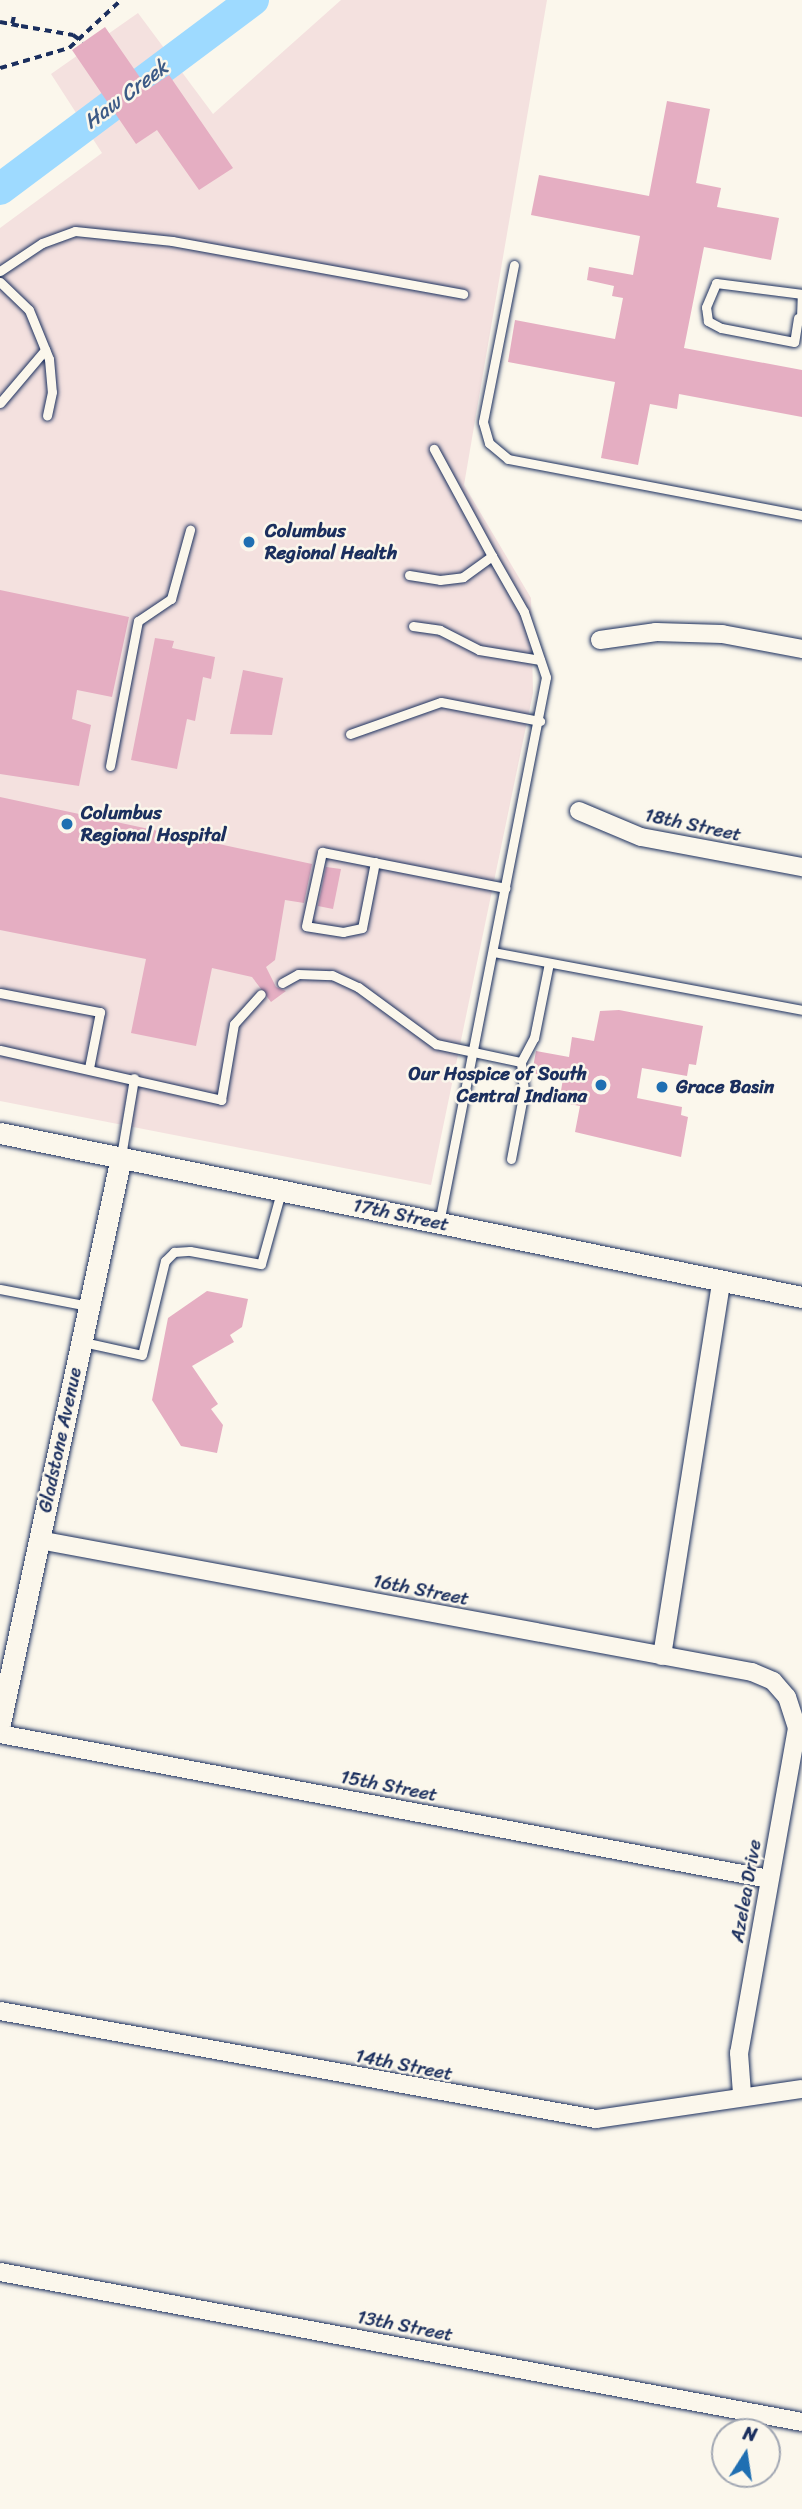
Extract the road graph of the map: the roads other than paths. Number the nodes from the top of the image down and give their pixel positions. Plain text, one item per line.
1 (514, 265) dead end
2 (0, 271) edge
3 (0, 282) edge
4 (463, 294) dead end
5 (802, 294) edge
6 (800, 318) edge
7 (45, 350) junction
8 (0, 403) edge
9 (47, 415) dead end
10 (434, 449) dead end
11 (802, 515) edge
12 (190, 530) dead end
13 (492, 556) junction
14 (408, 575) dead end
15 (413, 626) dead end
16 (600, 640) dead end
17 (802, 649) edge
18 (540, 660) junction
19 (540, 721) junction
20 (350, 734) dead end
21 (110, 766) dead end
22 (579, 811) dead end
23 (375, 862) junction
24 (802, 867) edge
25 (506, 888) junction
26 (493, 952) junction
27 (549, 963) junction
28 (282, 983) dead end
29 (0, 993) edge
30 (261, 994) dead end
31 (802, 1010) edge
32 (0, 1049) edge
33 (473, 1052) junction
34 (521, 1062) junction
35 (89, 1068) junction
36 (134, 1078) junction
37 (0, 1133) edge
38 (121, 1157) junction
39 (511, 1159) dead end
40 (281, 1190) junction
41 (439, 1223) junction
42 (721, 1282) junction
43 (0, 1289) edge
44 (802, 1297) edge
45 (89, 1306) junction
46 (81, 1342) junction
47 (39, 1540) junction
48 (662, 1656) junction
49 (788, 1697) joint
50 (0, 1723) edge
51 (0, 1734) edge
52 (769, 1879) junction
53 (0, 2011) edge
54 (802, 2089) edge
55 (742, 2094) junction
56 (0, 2272) edge
57 (802, 2422) edge

1 - 11 lane
2 - 4 lane
3 - 7 lane
5 - 6 lane
5 - 6 lane
7 - 8 lane
7 - 9 lane
10 - 13 lane
12 - 21 lane
13 - 14 lane
13 - 18 lane
15 - 18 lane
16 - 17 street
18 - 19 lane
19 - 20 lane
19 - 25 lane
22 - 24 street, 18th Street
23 - 23 lane
23 - 25 lane
25 - 26 lane
26 - 27 lane
26 - 33 lane
27 - 31 lane
27 - 34 lane
28 - 33 lane
29 - 35 lane
30 - 36 lane
32 - 35 lane
33 - 34 lane
33 - 41 lane
34 - 39 lane
35 - 36 lane
36 - 38 lane
37 - 38 street, 17th Street
38 - 40 street, 17th Street
38 - 45 street, Gladstone Avenue
40 - 41 street, 17th Street
40 - 46 lane
41 - 42 street, 17th Street
42 - 44 street, 17th Street
42 - 48 street
43 - 45 lane
45 - 46 street, Gladstone Avenue
46 - 47 street, Gladstone Avenue
47 - 48 street, 16th Street
47 - 50 street, Gladstone Avenue
48 - 49 street, 16th Street
49 - 52 street, Azelea Drive
51 - 52 street, 15th Street
52 - 55 street, Azelea Drive
53 - 55 street, 14th Street
54 - 55 street, 14th Street
56 - 57 street, 13th Street

